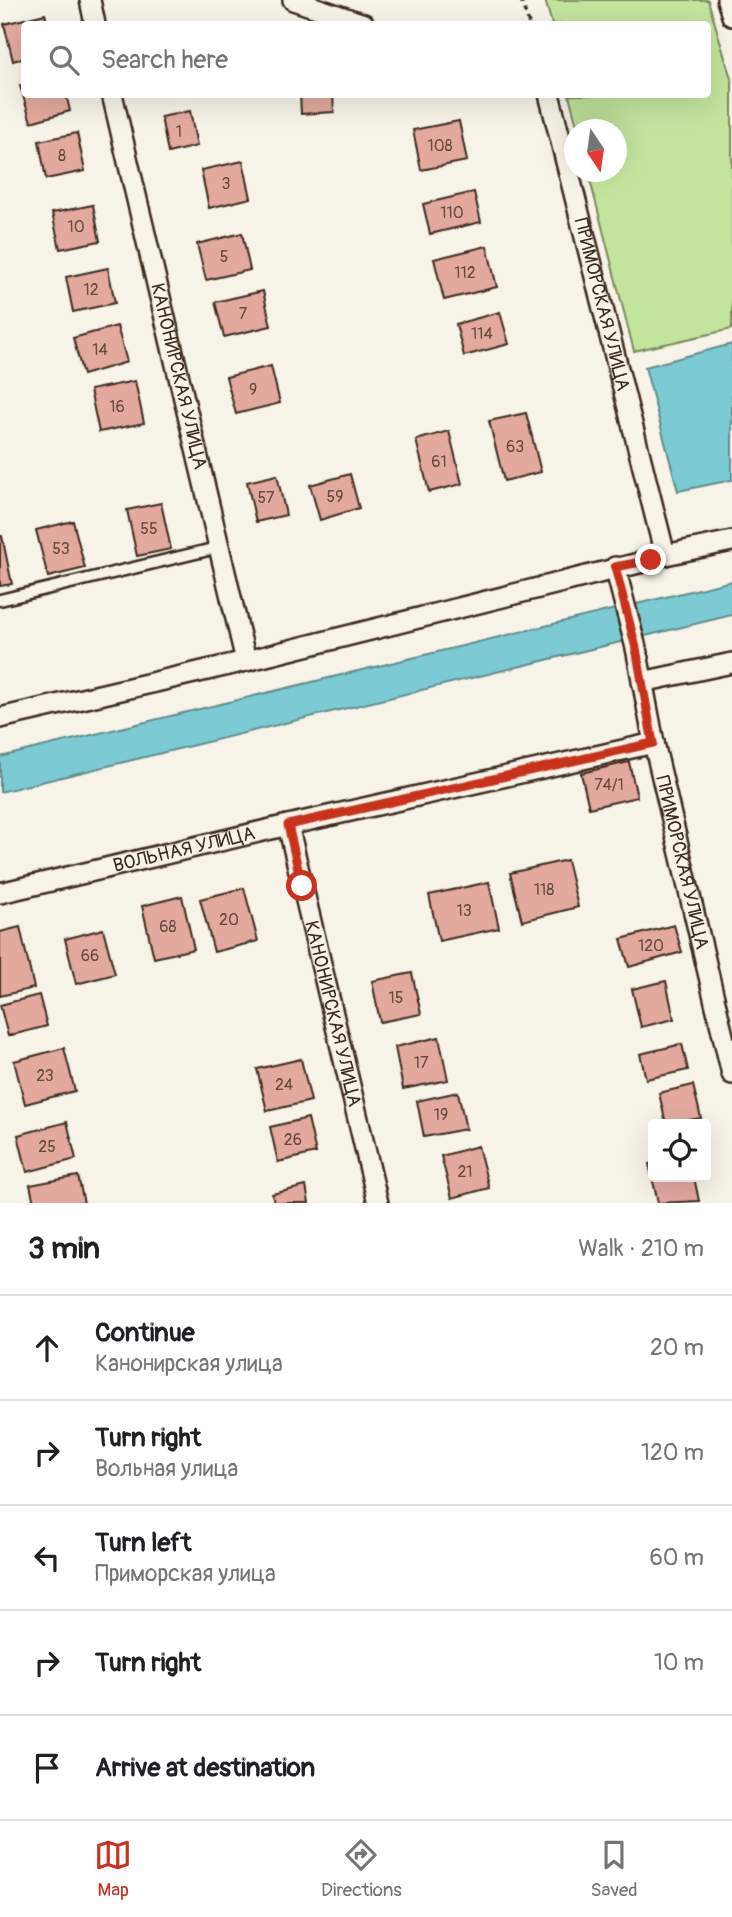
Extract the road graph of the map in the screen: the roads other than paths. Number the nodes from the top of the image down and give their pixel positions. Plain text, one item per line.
1 (90, 0) edge
2 (293, 0) edge
3 (727, 0) edge
4 (732, 16) edge
5 (94, 21) edge
6 (355, 21) edge
7 (113, 98) edge
8 (550, 98) edge
9 (732, 541) edge
10 (220, 547) junction
11 (665, 555) junction
12 (615, 567) junction
13 (0, 600) edge
14 (246, 661) junction
15 (732, 663) edge
16 (642, 682) junction
17 (0, 718) edge
18 (653, 743) junction
19 (288, 825) junction
20 (0, 893) edge
21 (732, 1074) edge
22 (378, 1203) edge

1 - 5 street
2 - 6 street
3 - 4 street
7 - 10 street, КАНОНИРСКАЯ УЛИЦА
8 - 11 street, ПРИМОРСКАЯ УЛИЦА
9 - 11 street
10 - 13 lane
10 - 14 street, КАНОНИРСКАЯ УЛИЦА
11 - 12 street
12 - 14 street
12 - 16 street, ПРИМОРСКАЯ УЛИЦА
14 - 17 street
15 - 16 street
16 - 18 street, ПРИМОРСКАЯ УЛИЦА
18 - 19 street, ВОЛЬНАЯ УЛИЦА
18 - 21 street, ПРИМОРСКАЯ УЛИЦА
19 - 20 street, ВОЛЬНАЯ УЛИЦА
19 - 22 street, КАНОНИРСКАЯ УЛИЦА

